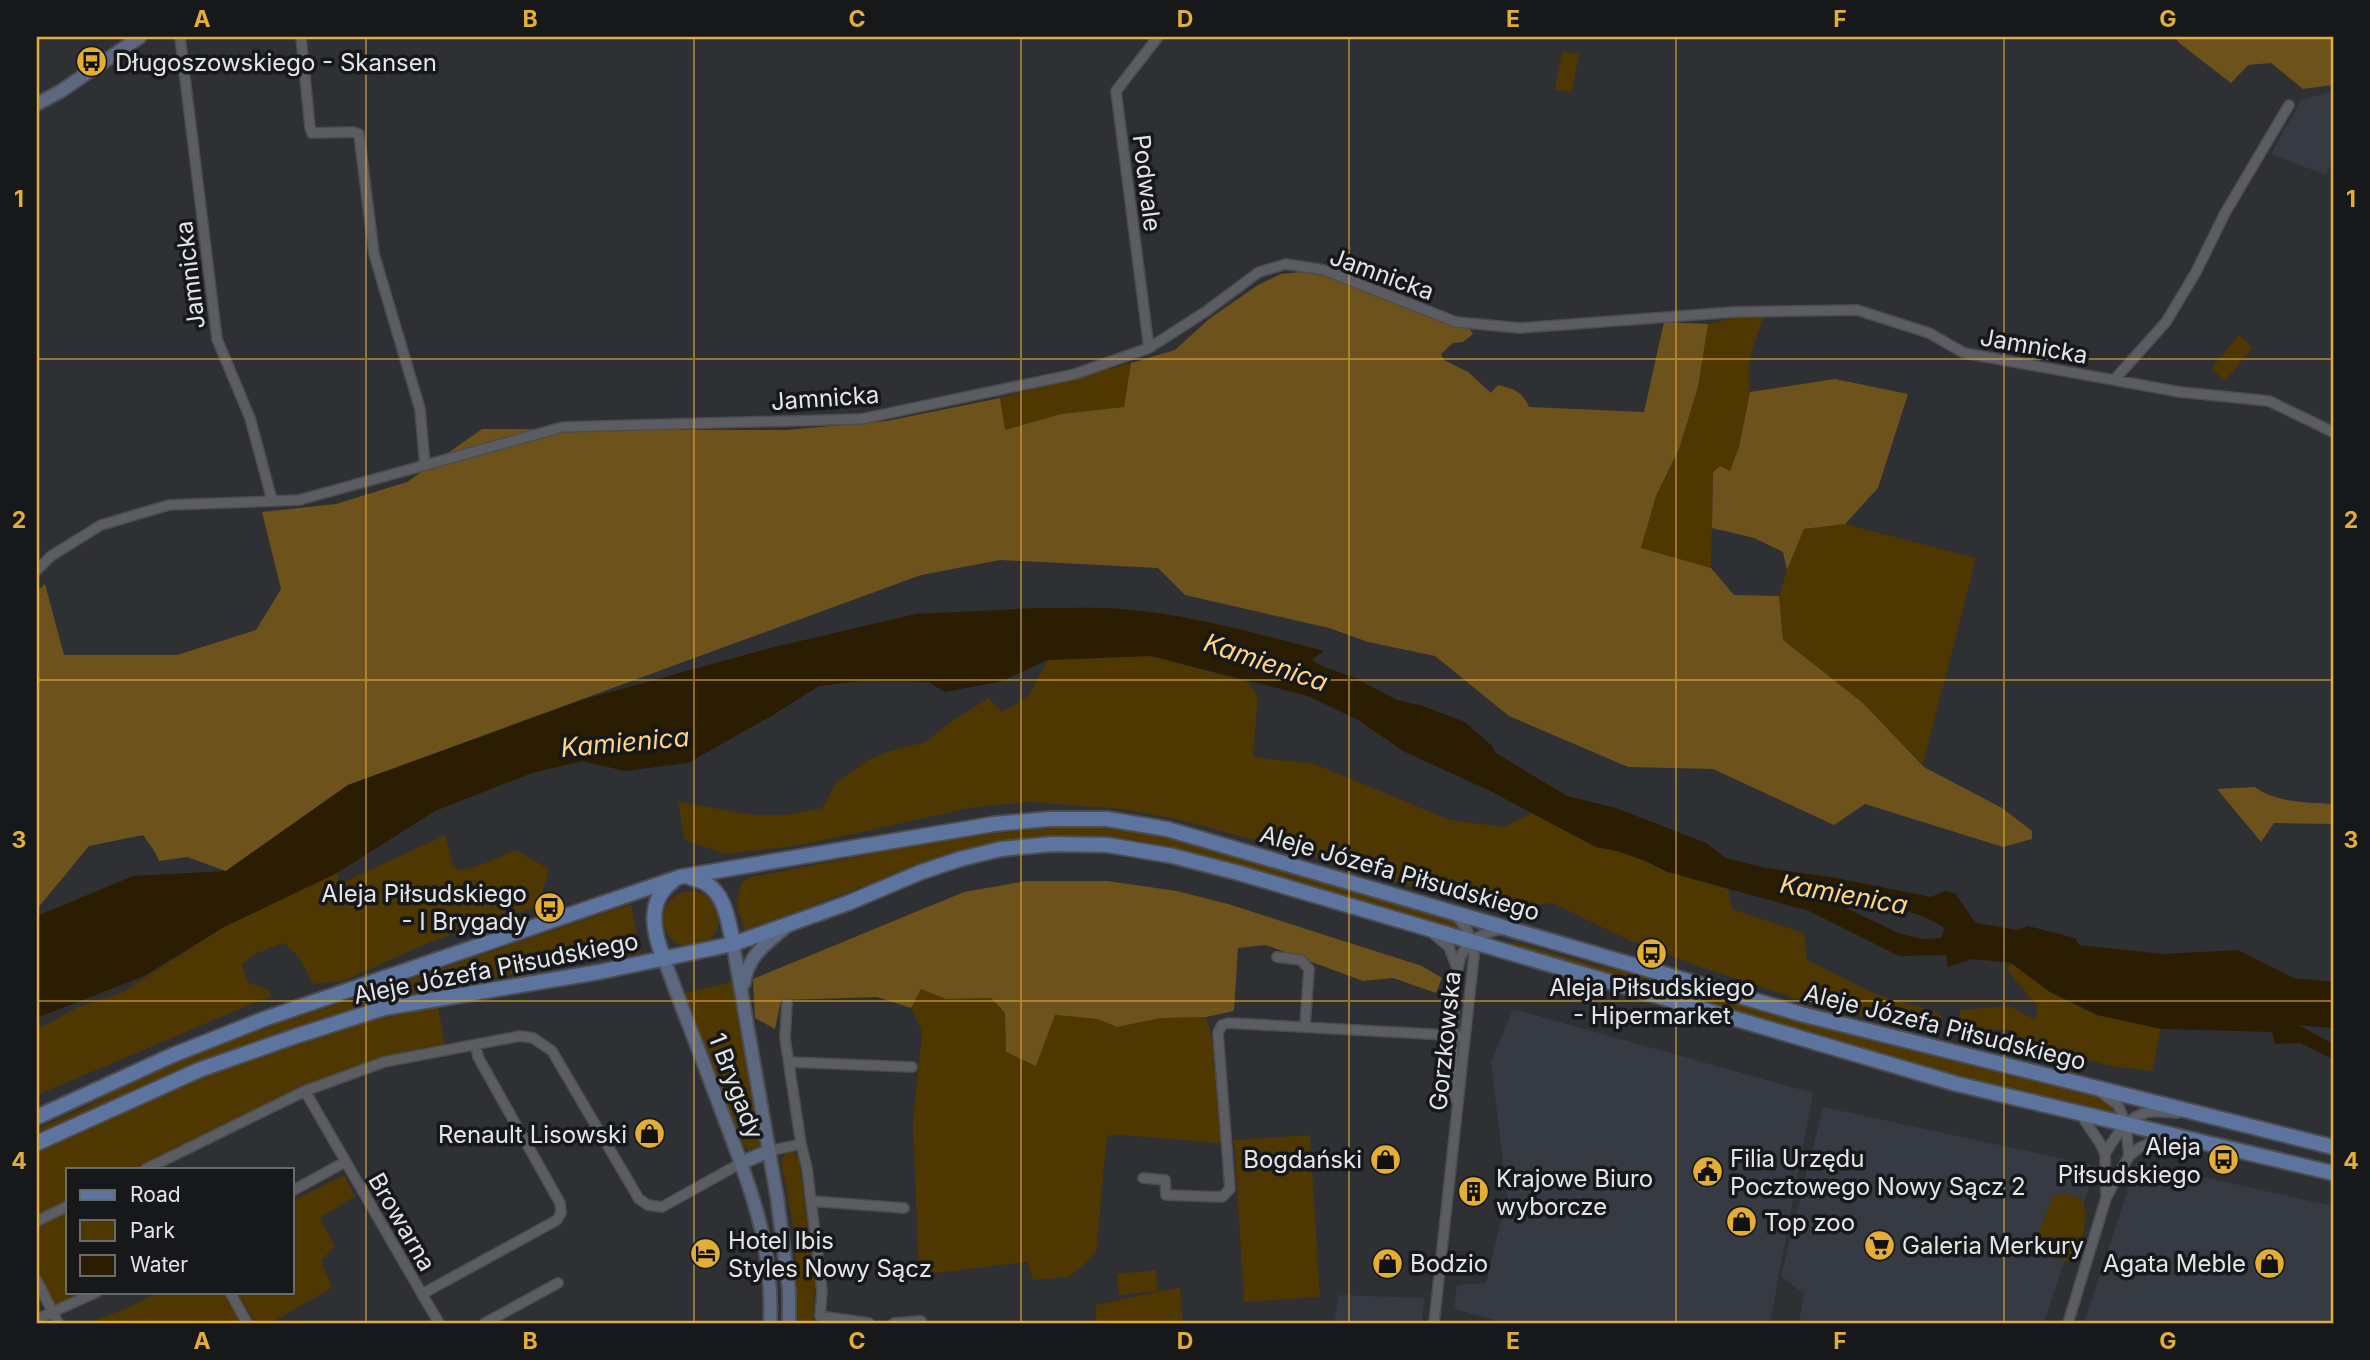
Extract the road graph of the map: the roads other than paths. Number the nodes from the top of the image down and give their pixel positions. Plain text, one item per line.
1 (140, 37) edge
2 (180, 37) edge
3 (301, 37) edge
4 (1158, 37) edge
5 (37, 104) edge
6 (2289, 105) dead end
7 (1149, 348) junction
8 (2114, 380) junction
9 (2333, 432) edge
10 (425, 465) junction
11 (272, 500) junction
12 (37, 570) edge
13 (680, 877) junction
14 (1451, 911) junction
15 (786, 927) junction
16 (1424, 927) junction
17 (1511, 928) junction
18 (733, 944) junction
19 (1473, 948) junction
20 (1277, 957) dead end
21 (664, 959) junction
22 (1458, 972) junction
23 (743, 994) junction
24 (787, 1004) dead end
25 (1306, 1026) junction
26 (1454, 1035) junction
27 (1465, 1036) junction
28 (476, 1045) junction
29 (789, 1062) junction
30 (912, 1067) dead end
31 (2096, 1089) junction
32 (305, 1091) junction
33 (2192, 1113) junction
34 (2081, 1115) junction
35 (37, 1117) edge
36 (2126, 1125) junction
37 (2185, 1139) junction
38 (2314, 1142) junction
39 (37, 1143) edge
40 (801, 1144) junction
41 (1453, 1146) junction
42 (2333, 1147) edge
43 (769, 1151) junction
44 (2105, 1154) junction
45 (2129, 1156) junction
46 (345, 1162) junction
47 (741, 1163) junction
48 (2306, 1167) junction
49 (153, 1168) edge
50 (2333, 1173) edge
51 (1143, 1178) dead end
52 (294, 1190) edge
53 (2106, 1198) junction
54 (811, 1201) junction
55 (66, 1207) edge
56 (904, 1208) dead end
57 (37, 1221) edge
58 (37, 1281) edge
59 (558, 1283) dead end
60 (93, 1294) edge
61 (231, 1294) edge
62 (422, 1294) junction
63 (53, 1313) junction
64 (37, 1319) edge
65 (820, 1320) edge
66 (58, 1323) edge
67 (247, 1323) edge
68 (439, 1323) edge
69 (485, 1323) edge
70 (770, 1323) edge
71 (789, 1323) edge
72 (869, 1323) edge
73 (894, 1323) edge
74 (921, 1323) edge
75 (1434, 1323) edge
76 (2068, 1323) edge

1 - 5 street
2 - 11 street, Jamnicka
3 - 10 street
4 - 7 street, Podwale
6 - 8 street
7 - 8 street, Jamnicka
7 - 10 street, Jamnicka
8 - 9 street, Jamnicka
10 - 11 street, Jamnicka
11 - 12 street, Jamnicka
13 - 14 main road, Aleje Józefa Piłsudskiego
13 - 18 main road
13 - 21 main road, 1 Brygady
13 - 35 main road, Aleje Józefa Piłsudskiego
14 - 17 main road, Aleje Józefa Piłsudskiego
14 - 19 street, Gorzkowska
15 - 16 main road, Aleje Józefa Piłsudskiego
15 - 18 main road, Aleje Józefa Piłsudskiego
15 - 23 street
16 - 19 main road, Aleje Józefa Piłsudskiego
16 - 22 street, Gorzkowska
17 - 19 street, Gorzkowska
17 - 31 main road, Aleje Józefa Piłsudskiego
18 - 21 main road, Aleje Józefa Piłsudskiego
18 - 23 street, 1 Brygady
19 - 22 street, Gorzkowska
19 - 27 street, Gorzkowska
19 - 34 main road, Aleje Józefa Piłsudskiego
20 - 25 street
21 - 39 main road, Aleje Józefa Piłsudskiego
21 - 47 street, 1 Brygady
22 - 26 street, Gorzkowska
23 - 43 street, 1 Brygady
24 - 29 street
25 - 26 street
25 - 51 street
26 - 27 street
26 - 41 street, Gorzkowska
27 - 41 street, Gorzkowska
28 - 32 street
28 - 47 street
28 - 62 street, Browarna
29 - 30 street
29 - 40 street
31 - 33 main road, Aleje Józefa Piłsudskiego
31 - 36 street, Aleje Józefa Piłsudskiego
32 - 46 street, Browarna
32 - 49 street
33 - 36 street
33 - 38 main road, Aleje Józefa Piłsudskiego
34 - 36 main road, Aleje Józefa Piłsudskiego
34 - 44 street
36 - 37 main road, Aleje Józefa Piłsudskiego
36 - 44 street
36 - 45 street, Aleje Józefa Piłsudskiego
37 - 45 street, Aleje Józefa Piłsudskiego
37 - 48 main road, Aleje Józefa Piłsudskiego
38 - 42 main road, Aleje Józefa Piłsudskiego
38 - 48 main road
40 - 43 street
40 - 54 street
41 - 75 street, Gorzkowska
43 - 47 street
43 - 71 street, 1 Brygady
44 - 53 street
45 - 53 street
46 - 52 street
46 - 62 street, Browarna
47 - 70 street, 1 Brygady
48 - 50 main road, Aleje Józefa Piłsudskiego
53 - 76 street
54 - 56 street
54 - 65 street
55 - 57 street
58 - 63 street
59 - 69 street
60 - 63 street
61 - 67 street
62 - 68 street
63 - 64 street
63 - 66 street
65 - 72 street
73 - 74 street

